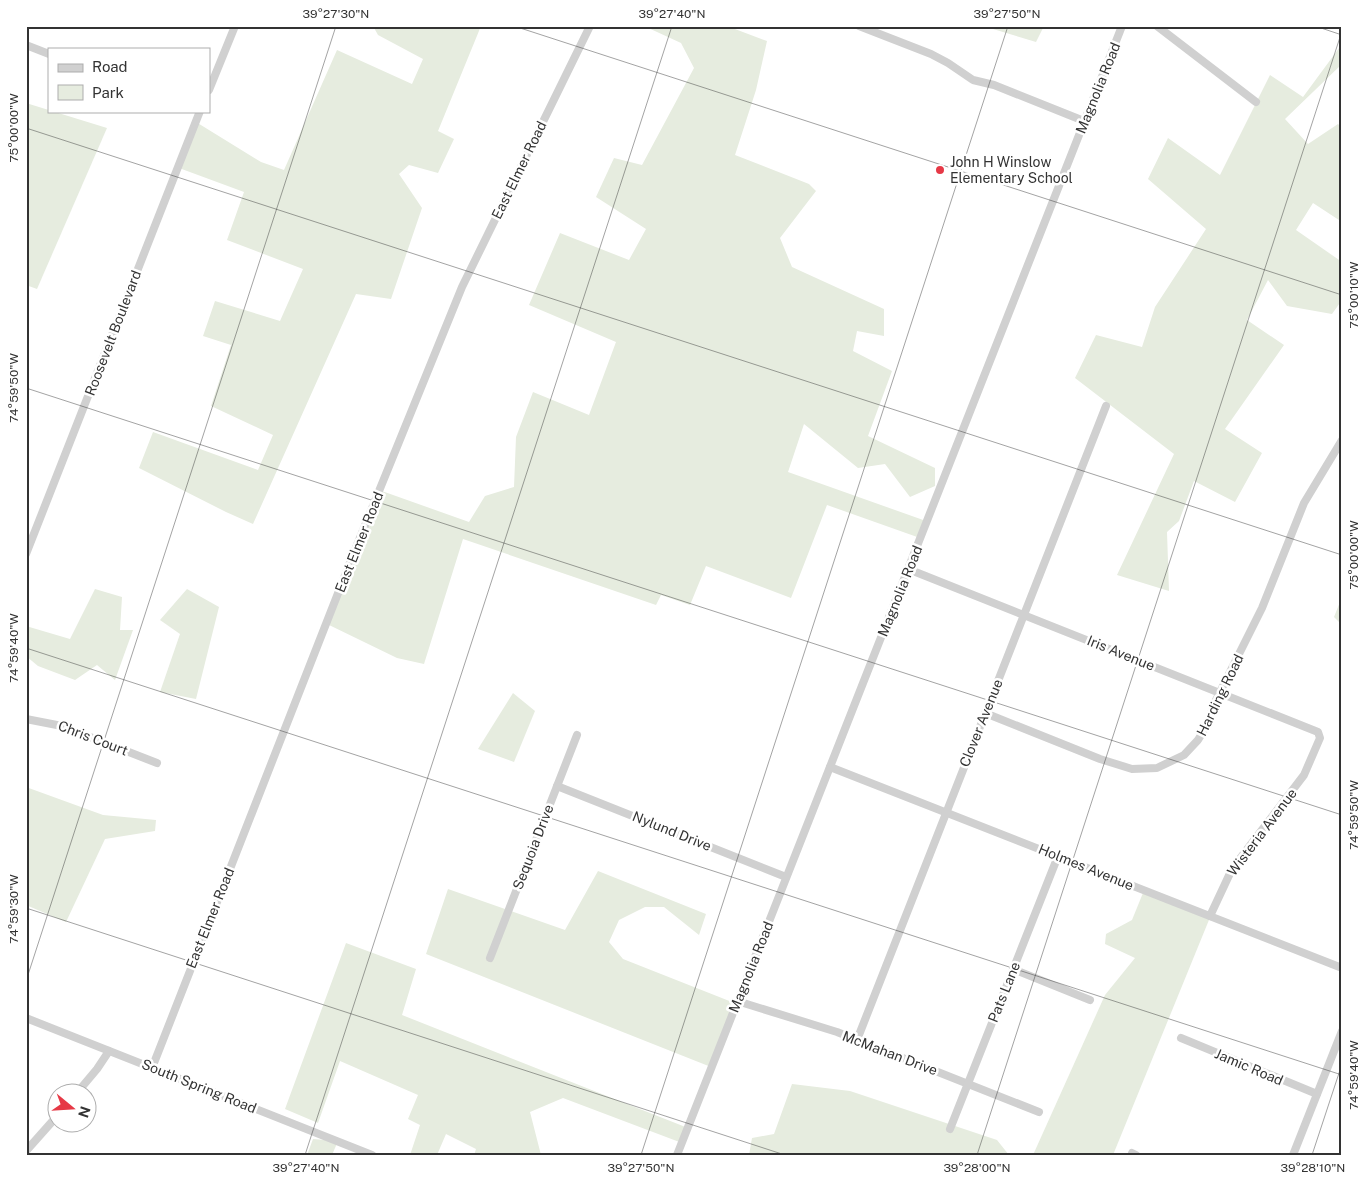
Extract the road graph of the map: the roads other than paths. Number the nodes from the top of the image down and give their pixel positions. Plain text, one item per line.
1 (235, 26) edge
2 (590, 26) edge
3 (859, 26) edge
4 (1122, 26) edge
5 (1156, 26) edge
6 (26, 45) edge
7 (48, 54) edge
8 (210, 88) edge
9 (1256, 102) dead end
10 (200, 113) edge
11 (1084, 121) junction
12 (1106, 406) dead end
13 (1342, 440) edge
14 (26, 554) edge
15 (908, 569) junction
16 (1024, 614) junction
17 (1220, 692) junction
18 (985, 713) junction
19 (26, 719) edge
20 (577, 736) dead end
21 (1316, 748) joint
22 (157, 762) dead end
23 (830, 767) junction
24 (557, 786) junction
25 (946, 812) junction
26 (1058, 856) junction
27 (786, 877) junction
28 (1210, 916) junction
29 (490, 958) dead end
30 (1342, 968) edge
31 (1013, 969) junction
32 (1090, 1000) dead end
33 (737, 1001) junction
34 (26, 1018) edge
35 (1342, 1031) edge
36 (1181, 1038) dead end
37 (857, 1040) junction
38 (110, 1051) junction
39 (152, 1068) junction
40 (968, 1083) junction
41 (84, 1084) edge
42 (1317, 1094) junction
43 (1039, 1112) dead end
44 (48, 1126) edge
45 (950, 1129) dead end
46 (26, 1151) edge
47 (372, 1155) edge
48 (677, 1155) edge
49 (1293, 1155) edge

1 - 8 street
2 - 39 street, East Elmer Road
3 - 11 street
4 - 11 street, Magnolia Road
5 - 9 street
6 - 7 street
10 - 14 street, Roosevelt Boulevard
11 - 15 street, Magnolia Road
12 - 16 street, Clover Avenue
13 - 17 street, Harding Road
15 - 16 street, Iris Avenue
15 - 23 street, Magnolia Road
16 - 17 street, Iris Avenue
16 - 18 street, Clover Avenue
17 - 18 street, Harding Road
17 - 21 street, Iris Avenue
18 - 25 street, Clover Avenue
19 - 22 street, Chris Court
20 - 24 street, Sequoia Drive
21 - 28 street, Wisteria Avenue
23 - 25 street, Holmes Avenue
23 - 27 street, Magnolia Road
24 - 27 street, Nylund Drive
24 - 29 street, Sequoia Drive
25 - 26 street, Holmes Avenue
25 - 37 street, Clover Avenue
26 - 28 street, Holmes Avenue
26 - 31 street, Pats Lane
27 - 33 street, Magnolia Road
28 - 30 street, Holmes Avenue
31 - 32 street
31 - 40 street, Pats Lane
33 - 37 street, McMahan Drive
33 - 48 street, Magnolia Road
34 - 38 street, South Spring Road
35 - 42 street
36 - 42 street, Jamic Road
37 - 40 street, McMahan Drive
38 - 39 street, South Spring Road
38 - 41 street
39 - 47 street, South Spring Road
40 - 43 street, McMahan Drive
40 - 45 street, Pats Lane
42 - 49 street
44 - 46 street

